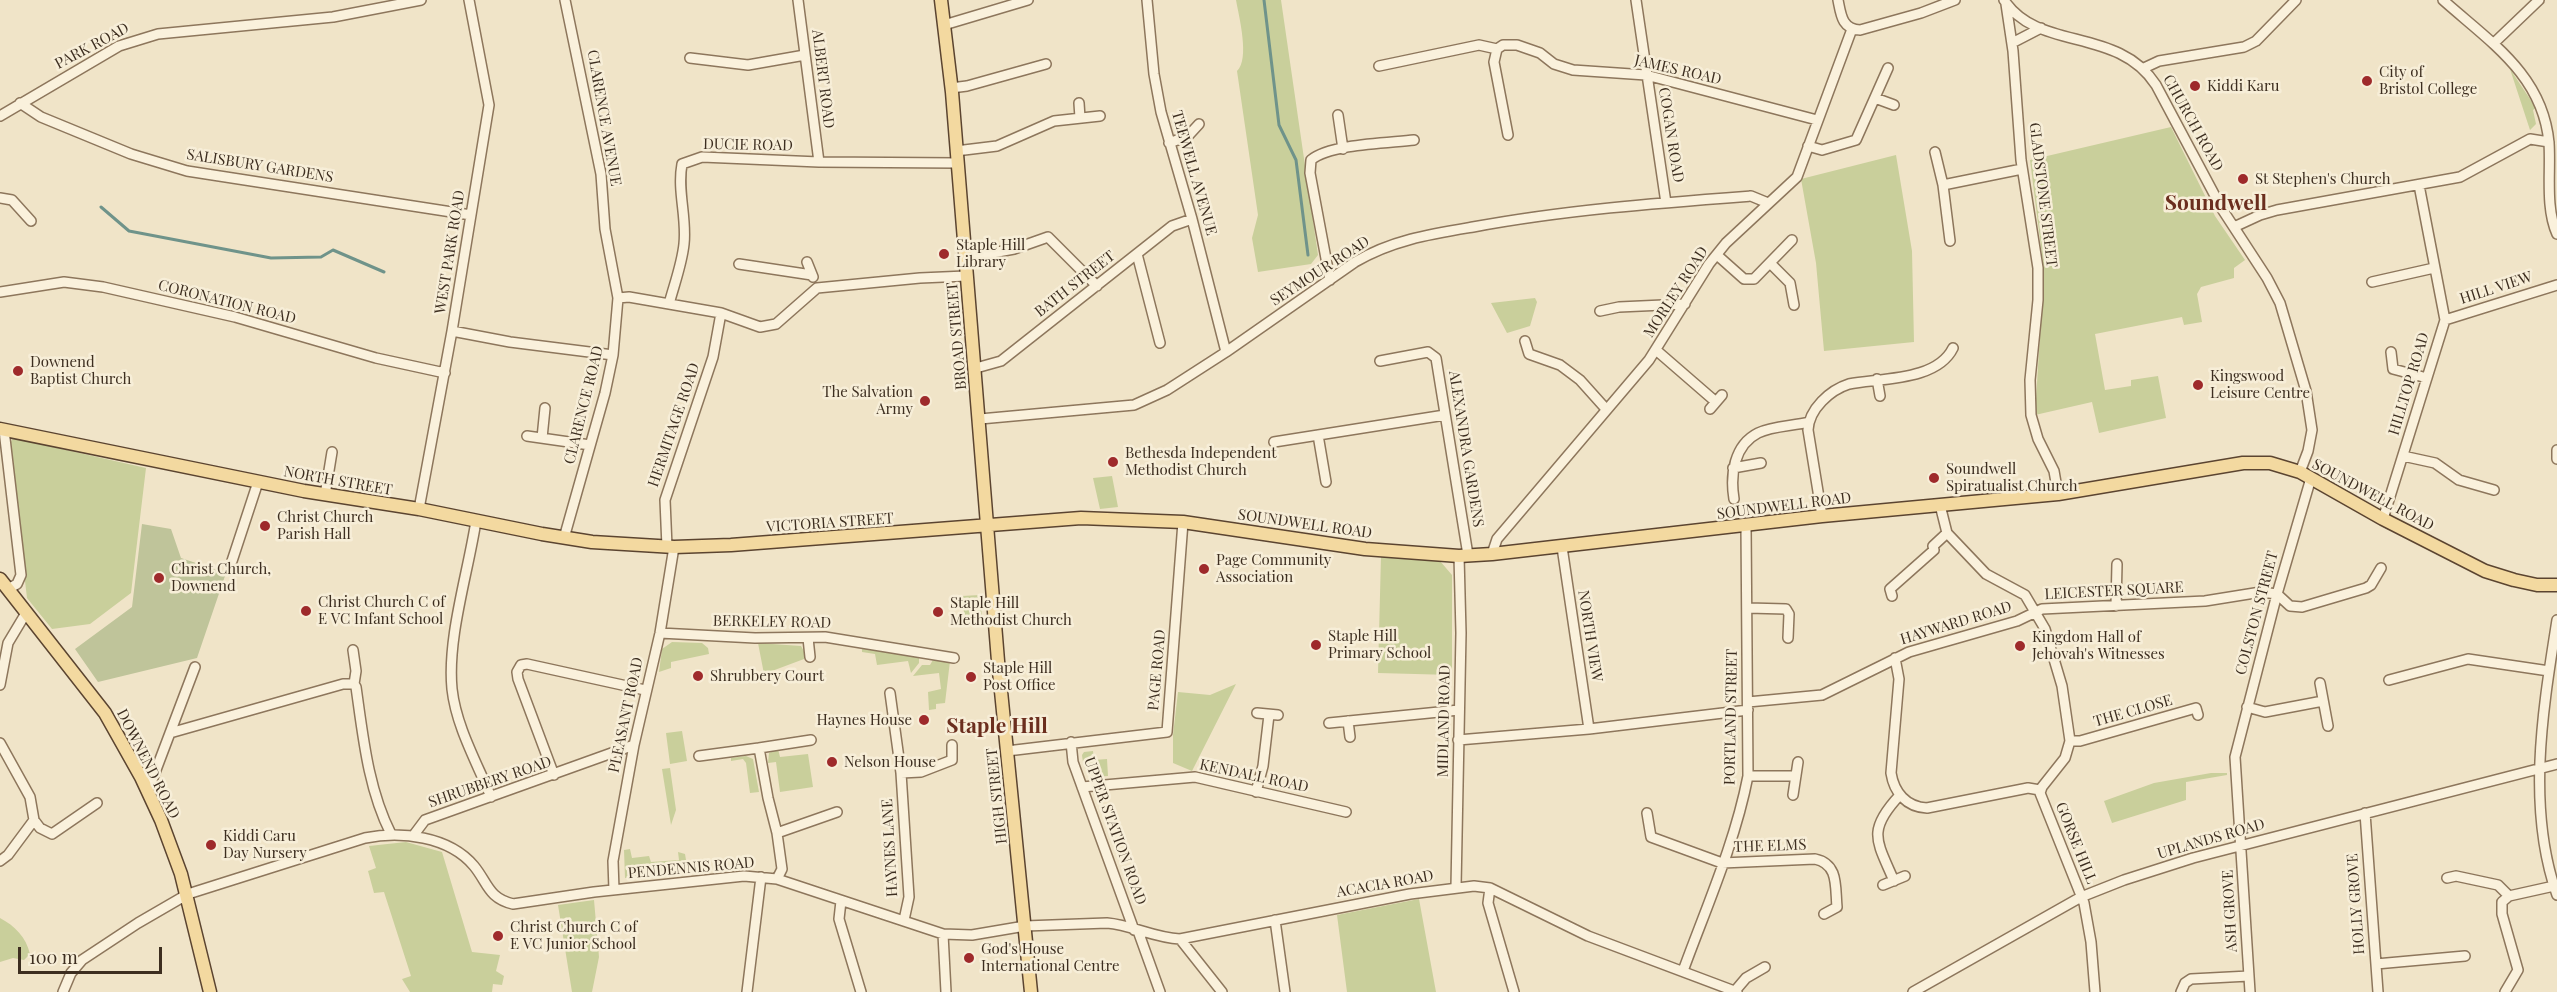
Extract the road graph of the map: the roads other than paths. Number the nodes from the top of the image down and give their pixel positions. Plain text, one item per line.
1 (421, 0) edge
2 (469, 0) edge
3 (565, 0) edge
4 (798, 0) edge
5 (940, 0) edge
6 (1028, 0) edge
7 (1147, 0) edge
8 (1636, 0) edge
9 (1838, 0) edge
10 (1955, 0) edge
11 (2296, 0) edge
12 (2444, 0) edge
13 (2539, 0) edge
14 (409, 1) edge
15 (2005, 1) edge
16 (944, 25) junction
17 (2041, 28) junction
18 (1852, 29) junction
19 (2012, 43) junction
20 (2494, 43) junction
21 (1497, 49) junction
22 (805, 56) junction
23 (690, 58) dead end
24 (1046, 64) dead end
25 (1379, 66) dead end
26 (1888, 68) dead end
27 (2144, 68) junction
28 (1646, 75) junction
29 (951, 88) junction
30 (1875, 98) junction
31 (20, 103) junction
32 (1079, 103) dead end
33 (1894, 105) dead end
34 (1338, 115) dead end
35 (0, 116) edge
36 (1100, 116) dead end
37 (1080, 118) junction
38 (1817, 120) junction
39 (1199, 124) dead end
40 (1508, 135) dead end
41 (1414, 140) dead end
42 (2549, 142) junction
43 (1169, 143) junction
44 (1808, 146) junction
45 (1343, 149) junction
46 (1935, 152) dead end
47 (956, 157) junction
48 (819, 162) junction
49 (2022, 168) junction
50 (1942, 185) junction
51 (2419, 185) junction
52 (0, 198) edge
53 (1666, 203) junction
54 (1768, 203) junction
55 (471, 215) junction
56 (1192, 219) junction
57 (31, 221) dead end
58 (2234, 227) junction
59 (2557, 234) edge
60 (1792, 240) dead end
61 (1950, 241) dead end
62 (1137, 254) junction
63 (1717, 255) junction
64 (964, 258) junction
65 (807, 262) dead end
66 (1770, 263) junction
67 (739, 264) dead end
68 (2434, 268) junction
69 (812, 275) junction
70 (966, 276) junction
71 (613, 278) joint
72 (1330, 280) junction
73 (2372, 282) dead end
74 (2557, 285) edge
75 (1097, 286) junction
76 (817, 288) junction
77 (0, 292) edge
78 (618, 298) junction
79 (669, 304) junction
80 (1685, 304) junction
81 (1794, 305) dead end
82 (1600, 311) dead end
83 (721, 313) junction
84 (2445, 320) junction
85 (452, 331) junction
86 (1525, 341) dead end
87 (1160, 343) dead end
88 (1953, 348) dead end
89 (1656, 350) junction
90 (1226, 352) junction
91 (2391, 352) dead end
92 (613, 354) junction
93 (1380, 361) dead end
94 (976, 368) junction
95 (2393, 369) junction
96 (445, 373) junction
97 (2383, 374) dead end
98 (2427, 378) junction
99 (1877, 379) junction
100 (1880, 396) dead end
101 (1716, 402) dead end
102 (545, 408) dead end
103 (1606, 409) junction
104 (1445, 415) junction
105 (980, 419) junction
106 (1809, 422) junction
107 (2, 430) edge
108 (1318, 435) junction
109 (527, 436) dead end
110 (542, 438) junction
111 (1274, 442) dead end
112 (590, 445) junction
113 (2557, 450) edge
114 (333, 452) dead end
115 (2403, 456) junction
116 (2557, 459) edge
117 (1761, 463) dead end
118 (1733, 468) junction
119 (2306, 475) junction
120 (258, 482) junction
121 (1326, 482) dead end
122 (2494, 490) dead end
123 (2058, 494) junction
124 (325, 495) junction
125 (1734, 499) dead end
126 (1940, 505) junction
127 (419, 509) junction
128 (1821, 516) junction
129 (2383, 519) junction
130 (476, 521) junction
131 (1183, 522) junction
132 (987, 525) junction
133 (1746, 526) junction
134 (1947, 533) junction
135 (564, 538) junction
136 (670, 547) junction
137 (1562, 547) junction
138 (1492, 554) junction
139 (1463, 555) junction
140 (232, 561) dead end
141 (2116, 564) dead end
142 (2381, 568) dead end
143 (4, 584) edge
144 (2557, 585) edge
145 (2277, 594) junction
146 (1892, 596) dead end
147 (2116, 606) junction
148 (1748, 608) junction
149 (2036, 611) junction
150 (26, 613) junction
151 (2557, 620) edge
152 (660, 633) junction
153 (808, 638) junction
154 (1788, 638) dead end
155 (2555, 640) edge
156 (353, 650) dead end
157 (810, 657) dead end
158 (954, 658) dead end
159 (1895, 658) junction
160 (195, 667) dead end
161 (2548, 671) junction
162 (2390, 680) dead end
163 (2320, 683) dead end
164 (354, 684) junction
165 (0, 685) edge
166 (645, 690) junction
167 (890, 693) dead end
168 (2323, 701) junction
169 (1748, 706) junction
170 (2247, 707) junction
171 (1460, 710) junction
172 (1257, 713) dead end
173 (2198, 715) dead end
174 (1348, 721) junction
175 (1329, 723) dead end
176 (2328, 726) dead end
177 (1589, 729) junction
178 (170, 733) junction
179 (1350, 737) dead end
180 (811, 740) dead end
181 (1458, 740) junction
182 (2070, 741) junction
183 (1071, 742) junction
184 (0, 743) edge
185 (952, 745) dead end
186 (634, 746) junction
187 (759, 748) junction
188 (1007, 751) junction
189 (699, 756) dead end
190 (2235, 757) joint
191 (1798, 762) dead end
192 (2557, 764) edge
193 (2539, 768) junction
194 (901, 773) junction
195 (554, 776) junction
196 (1748, 776) junction
197 (1796, 776) junction
198 (1082, 787) junction
199 (2040, 790) junction
200 (148, 791) junction
201 (1256, 792) junction
202 (1793, 795) dead end
203 (1900, 795) junction
204 (491, 797) junction
205 (97, 803) dead end
206 (837, 812) dead end
207 (1346, 812) dead end
208 (1647, 813) dead end
209 (2365, 813) junction
210 (34, 820) junction
211 (777, 833) junction
212 (391, 834) junction
213 (413, 836) junction
214 (2241, 845) junction
215 (0, 861) edge
216 (1722, 863) junction
217 (1905, 876) dead end
218 (760, 877) junction
219 (2447, 878) dead end
220 (777, 879) junction
221 (1894, 881) junction
222 (1883, 885) dead end
223 (1456, 887) junction
224 (1490, 888) junction
225 (614, 890) junction
226 (2555, 890) edge
227 (188, 894) junction
228 (2509, 896) junction
229 (2081, 897) junction
230 (841, 901) junction
231 (1824, 914) dead end
232 (904, 920) junction
233 (1275, 920) junction
234 (1025, 926) junction
235 (1136, 930) junction
236 (943, 934) junction
237 (1180, 939) junction
238 (2466, 956) dead end
239 (2376, 964) junction
240 (1765, 967) dead end
241 (1683, 971) junction
242 (2249, 976) junction
243 (63, 992) edge
244 (210, 992) edge
245 (747, 992) edge
246 (861, 992) edge
247 (946, 992) edge
248 (1031, 992) edge
249 (1160, 992) edge
250 (1222, 992) edge
251 (1285, 992) edge
252 (1515, 992) edge
253 (1736, 992) edge
254 (1912, 992) edge
255 (2095, 992) edge
256 (2181, 992) edge
257 (2250, 992) edge
258 (2378, 992) edge
259 (2505, 992) edge

1 - 14 street, PARK ROAD
2 - 55 street, WEST PARK ROAD
3 - 71 street, CLARENCE AVENUE
4 - 22 street, ALBERT ROAD
5 - 16 main road, BROAD STREET
6 - 16 street
7 - 43 street, TEEWELL AVENUE
8 - 28 street, COGAN ROAD
9 - 18 street
10 - 18 street
11 - 27 street
12 - 20 street
13 - 20 street
14 - 31 street, PARK ROAD
15 - 17 street, CHURCH ROAD
15 - 19 street, GLADSTONE STREET
16 - 29 main road, BROAD STREET
17 - 19 street
17 - 27 street, CHURCH ROAD
18 - 38 street, MORLEY ROAD
19 - 49 street, GLADSTONE STREET
20 - 42 street
21 - 25 street, JAMES ROAD
21 - 28 street, JAMES ROAD
21 - 40 street
22 - 23 street
22 - 48 street, ALBERT ROAD
24 - 29 street
26 - 30 street
27 - 58 street, CHURCH ROAD
28 - 38 street, JAMES ROAD
28 - 53 street, COGAN ROAD
29 - 47 main road, BROAD STREET
30 - 33 street
30 - 44 street
31 - 35 street, PARK ROAD
31 - 55 street, SALISBURY GARDENS
32 - 37 street
34 - 45 street
36 - 37 street, DUCIE ROAD
37 - 47 street, DUCIE ROAD
38 - 44 street, MORLEY ROAD
39 - 43 street
41 - 45 street
42 - 51 street
42 - 59 street
43 - 56 street, TEEWELL AVENUE
44 - 54 street, MORLEY ROAD
45 - 72 street
46 - 50 street
47 - 48 street, DUCIE ROAD
47 - 64 main road, BROAD STREET
48 - 79 street, DUCIE ROAD
49 - 50 street
49 - 123 street, GLADSTONE STREET
50 - 61 street
51 - 58 street
51 - 68 street, HILLTOP ROAD
52 - 57 street
53 - 54 street, SEYMOUR ROAD
53 - 72 street, SEYMOUR ROAD
54 - 63 street, MORLEY ROAD
55 - 85 street, WEST PARK ROAD
56 - 62 street, BATH STREET
56 - 90 street, TEEWELL AVENUE
58 - 119 street, CHURCH ROAD
60 - 66 street
62 - 75 street, BATH STREET
62 - 87 street
63 - 66 street
63 - 80 street, MORLEY ROAD
64 - 70 main road, BROAD STREET
64 - 75 street
65 - 69 street
66 - 81 street
67 - 69 street
68 - 73 street
68 - 84 street, HILLTOP ROAD
69 - 76 street
70 - 76 street
70 - 94 main road, BROAD STREET
71 - 78 street, CLARENCE ROAD
72 - 90 street, SEYMOUR ROAD
74 - 84 street, HILL VIEW
75 - 94 street, BATH STREET
76 - 83 street
77 - 96 street, CORONATION ROAD
78 - 79 street
78 - 92 street, CLARENCE ROAD
79 - 83 street
80 - 82 street
80 - 89 street, MORLEY ROAD
83 - 136 street, HERMITAGE ROAD
84 - 98 street, HILLTOP ROAD
85 - 92 street
85 - 96 street, WEST PARK ROAD
86 - 103 street
88 - 99 street
89 - 101 street
89 - 103 street, MORLEY ROAD
90 - 105 street, SEYMOUR ROAD
91 - 95 street
92 - 112 street, CLARENCE ROAD
93 - 104 street, ALEXANDRA GARDENS
94 - 105 main road, BROAD STREET
95 - 97 street
95 - 98 street
96 - 127 street, WEST PARK ROAD
98 - 115 street, HILLTOP ROAD
99 - 100 street
99 - 106 street
102 - 110 street
103 - 138 street, MORLEY ROAD
104 - 108 street
104 - 139 street, ALEXANDRA GARDENS
105 - 132 main road, BROAD STREET
106 - 118 street
106 - 128 street
107 - 120 main road, NORTH STREET
107 - 143 street
108 - 111 street
108 - 121 street
109 - 110 street
110 - 112 street
112 - 135 street, CLARENCE ROAD
113 - 116 street
114 - 124 street
115 - 122 street
115 - 129 street, HILLTOP ROAD
117 - 118 street
118 - 125 street
119 - 123 main road, SOUNDWELL ROAD
119 - 129 main road, SOUNDWELL ROAD
119 - 145 street, COLSTON STREET
120 - 124 main road, NORTH STREET
120 - 140 street
123 - 126 main road, SOUNDWELL ROAD
124 - 127 main road, NORTH STREET
126 - 128 main road, SOUNDWELL ROAD
126 - 134 street, LEICESTER SQUARE
127 - 130 main road, NORTH STREET
128 - 133 main road, SOUNDWELL ROAD
129 - 144 main road, SOUNDWELL ROAD
130 - 135 main road, NORTH STREET
130 - 204 street
131 - 132 main road, SOUNDWELL ROAD
131 - 139 main road, SOUNDWELL ROAD
131 - 183 street, PAGE ROAD
132 - 136 main road, VICTORIA STREET
132 - 188 main road, HIGH STREET
133 - 137 main road, SOUNDWELL ROAD
133 - 148 street, PORTLAND STREET
134 - 146 street
134 - 149 street, LEICESTER SQUARE
135 - 136 main road, NORTH STREET
136 - 152 street, PLEASANT ROAD
137 - 138 main road, SOUNDWELL ROAD
137 - 177 street, NORTH VIEW
138 - 139 main road, SOUNDWELL ROAD
139 - 171 street, MIDLAND ROAD
141 - 147 street
142 - 145 street
143 - 150 main road, DOWNEND ROAD
145 - 147 street, LEICESTER SQUARE
145 - 170 street, COLSTON STREET
147 - 149 street, LEICESTER SQUARE
148 - 154 street
148 - 169 street, PORTLAND STREET
149 - 159 street, HAYWARD ROAD
149 - 182 street
150 - 165 street
150 - 200 main road, DOWNEND ROAD
151 - 155 street
152 - 153 street, BERKELEY ROAD
152 - 166 street, PLEASANT ROAD
153 - 157 street
153 - 158 street, BERKELEY ROAD
155 - 161 street
156 - 164 street
159 - 169 street, HAYWARD ROAD
159 - 203 street
160 - 178 street
161 - 162 street
161 - 193 street
163 - 168 street
164 - 178 street
164 - 212 street
166 - 186 street, PLEASANT ROAD
166 - 195 street
167 - 194 street, HAYNES LANE
168 - 170 street
168 - 176 street
169 - 177 street, HAYWARD ROAD
169 - 196 street, PORTLAND STREET
170 - 190 street, COLSTON STREET
171 - 174 street
171 - 181 street, MIDLAND ROAD
172 - 201 street
173 - 182 street, THE CLOSE
174 - 175 street
174 - 179 street
177 - 181 street, HAYWARD ROAD
178 - 200 street
180 - 187 street
181 - 223 street, MIDLAND ROAD
182 - 199 street, GORSE HILL
183 - 188 street, PAGE ROAD
183 - 198 street, UPPER STATION ROAD
184 - 210 street
185 - 194 street
186 - 195 street, SHRUBBERY ROAD
186 - 225 street, PLEASANT ROAD
187 - 189 street
187 - 211 street
188 - 234 main road, HIGH STREET
190 - 214 street, ASH GROVE
191 - 197 street
192 - 193 street, UPLANDS ROAD
193 - 209 street, UPLANDS ROAD
193 - 226 street
194 - 232 street, HAYNES LANE
195 - 204 street, SHRUBBERY ROAD
196 - 197 street
196 - 216 street, PORTLAND STREET
197 - 202 street
198 - 201 street, KENDALL ROAD
198 - 235 street, UPPER STATION ROAD
199 - 203 street
199 - 229 street, GORSE HILL
200 - 227 main road, DOWNEND ROAD
201 - 207 street, KENDALL ROAD
203 - 221 street
204 - 213 street, SHRUBBERY ROAD
205 - 210 street
206 - 211 street
208 - 216 street
209 - 214 street, UPLANDS ROAD
209 - 239 street, HOLLY GROVE
210 - 215 street
211 - 220 street
212 - 213 street
212 - 227 street
213 - 225 street, PENDENNIS ROAD
214 - 229 street, UPLANDS ROAD
214 - 242 street, ASH GROVE
216 - 231 street, THE ELMS
216 - 241 street, PORTLAND STREET
217 - 221 street
218 - 220 street, PENDENNIS ROAD
218 - 225 street, PENDENNIS ROAD
218 - 245 street
219 - 228 street
220 - 230 street, PENDENNIS ROAD
221 - 222 street
223 - 224 street, ACACIA ROAD
223 - 233 street, ACACIA ROAD
224 - 241 street, ACACIA ROAD
224 - 252 street
226 - 228 street
227 - 243 street
227 - 244 main road, DOWNEND ROAD
228 - 259 street
229 - 254 street, UPLANDS ROAD
229 - 255 street, GORSE HILL
230 - 232 street, PENDENNIS ROAD
230 - 246 street
232 - 236 street, PENDENNIS ROAD
233 - 237 street, ACACIA ROAD
233 - 251 street
234 - 235 street, ACACIA ROAD
234 - 236 street, PENDENNIS ROAD
234 - 248 main road, HIGH STREET
235 - 237 street, ACACIA ROAD
235 - 249 street, UPPER STATION ROAD
236 - 247 street
237 - 250 street
238 - 239 street
239 - 258 street, HOLLY GROVE
240 - 253 street
241 - 253 street, ACACIA ROAD
242 - 256 street
242 - 257 street, ASH GROVE

